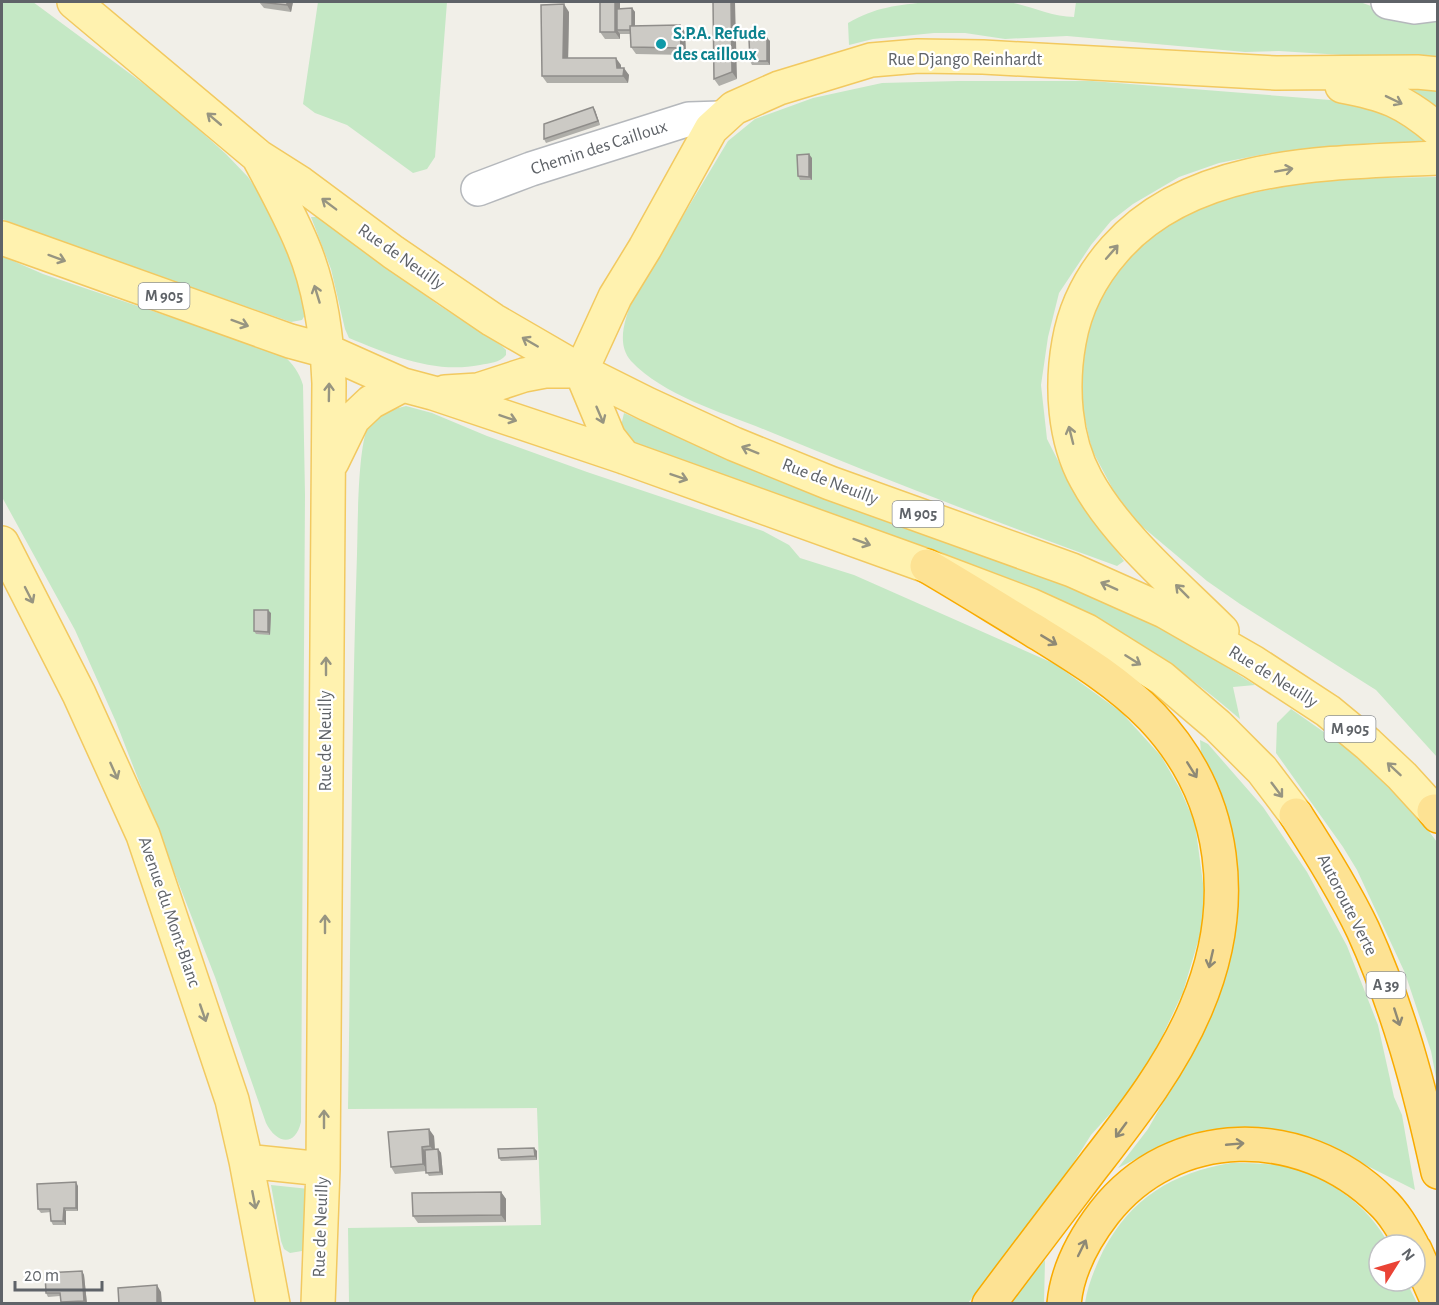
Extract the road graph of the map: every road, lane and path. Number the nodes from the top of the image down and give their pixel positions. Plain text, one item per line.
1 (74, 2) edge
2 (1388, 2) edge
3 (1437, 4) edge
4 (1276, 73) junction
5 (1437, 74) edge
6 (721, 118) junction
7 (1437, 130) edge
8 (259, 157) junction
9 (1437, 159) edge
10 (478, 189) dead end
11 (2, 238) edge
12 (327, 351) junction
13 (581, 370) junction
14 (418, 389) junction
15 (624, 458) junction
16 (327, 471) junction
17 (2, 543) edge
18 (927, 566) junction
19 (1253, 662) junction
20 (1436, 814) edge
21 (1296, 815) joint
22 (246, 1161) junction
23 (323, 1169) junction
24 (1437, 1172) edge
25 (1405, 1233) edge
26 (1427, 1278) edge
27 (1437, 1302) edge
28 (273, 1304) edge
29 (318, 1304) edge
30 (989, 1304) edge
31 (1064, 1304) edge

8 -> 1 main road, Rue de Neuilly / M 905
2 - 3 lane
4 - 5 main road, Rue Django Reinhardt
4 - 6 main road, Rue Django Reinhardt
4 -> 7 main road
6 - 10 lane, Chemin des Cailloux
6 - 13 main road, Rue Django Reinhardt
12 -> 8 main road, Rue de Neuilly
13 -> 8 main road, Rue de Neuilly / M 905
19 -> 9 main road
11 -> 12 main road, M 905
12 - 14 main road, M 905
16 -> 12 main road, Rue de Neuilly
13 - 14 main road
13 -> 15 main road
19 -> 13 main road, Rue de Neuilly / M 905
14 -> 15 main road, M 905
14 - 16 main road
15 -> 18 main road, M 905
23 -> 16 main road, Rue de Neuilly
17 -> 22 main road, Avenue du Mont-Blanc
18 -> 21 main road, M 905
18 -> 30 highway
20 -> 19 main road, Rue de Neuilly / M 905
21 -> 24 highway, Autoroute Verte / A 39
22 - 23 main road
22 -> 28 main road, Avenue du Mont-Blanc
23 - 29 main road, Rue de Neuilly
31 -> 25 highway
26 - 27 highway

